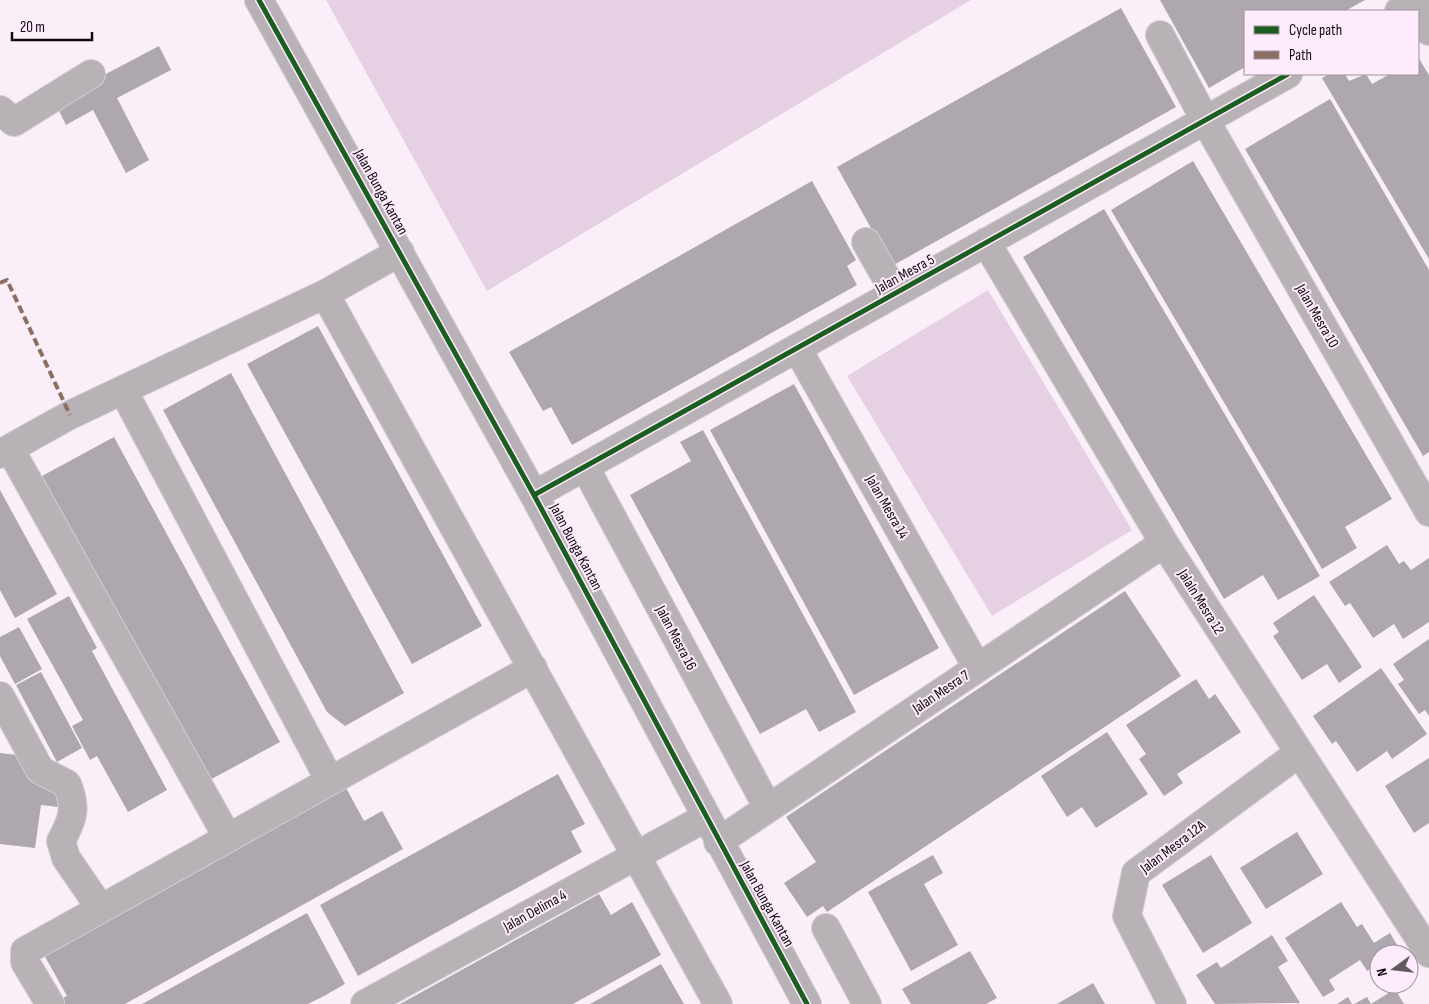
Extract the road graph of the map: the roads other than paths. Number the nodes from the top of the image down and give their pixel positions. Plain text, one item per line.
1 (260, 0) edge
2 (1419, 17) edge
3 (1429, 31) edge
4 (1160, 34) dead end
5 (91, 74) dead end
6 (1286, 75) edge
7 (0, 110) edge
8 (1205, 120) junction
9 (866, 242) dead end
10 (986, 242) junction
11 (400, 252) junction
12 (895, 293) junction
13 (325, 294) junction
14 (797, 348) junction
15 (123, 390) junction
16 (5, 451) edge
17 (585, 467) junction
18 (534, 496) junction
19 (1429, 512) edge
20 (1164, 543) junction
21 (977, 667) junction
22 (532, 668) junction
23 (0, 696) edge
24 (11, 738) edge
25 (1299, 753) junction
26 (330, 781) junction
27 (768, 808) junction
28 (705, 818) junction
29 (228, 838) junction
30 (718, 842) junction
31 (637, 855) junction
32 (101, 909) junction
33 (826, 928) dead end
34 (1429, 953) edge
35 (50, 1004) edge
36 (365, 1004) edge
37 (718, 1004) edge
38 (807, 1004) edge
39 (867, 1004) edge
40 (1172, 1004) edge

1 - 11 street, Jalan Bunga Kantan
2 - 3 street
4 - 8 street, Jalan Mesra 10
5 - 7 street
6 - 8 street, Jalan Mesra 5
8 - 10 street, Jalan Mesra 5
8 - 19 street, Jalan Mesra 10
9 - 12 street
10 - 12 street, Jalan Mesra 5
10 - 20 street, Jalaln Mesra 12
11 - 13 street
11 - 18 street, Jalan Bunga Kantan
12 - 14 street, Jalan Mesra 5
13 - 15 street
13 - 22 street
14 - 17 street, Jalan Mesra 5
14 - 21 street, Jalan Mesra 14
15 - 16 street
15 - 26 street
16 - 29 street
17 - 18 street, Jalan Mesra 5
17 - 27 street, Jalan Mesra 16
18 - 28 street, Jalan Bunga Kantan
20 - 21 street, Jalan Mesra 7
20 - 25 street, Jalaln Mesra 12
21 - 27 street, Jalan Mesra 7
22 - 26 street
22 - 31 street
23 - 24 street
24 - 32 street
25 - 34 street, Jalaln Mesra 12
25 - 40 street, Jalan Mesra 12A
26 - 29 street
27 - 30 street, Jalan Mesra 7
28 - 30 street, Jalan Bunga Kantan
28 - 31 street, Jalan Delima 4
29 - 32 street
30 - 38 street, Jalan Bunga Kantan
31 - 36 street, Jalan Delima 4
31 - 37 street
32 - 35 street
33 - 39 street

